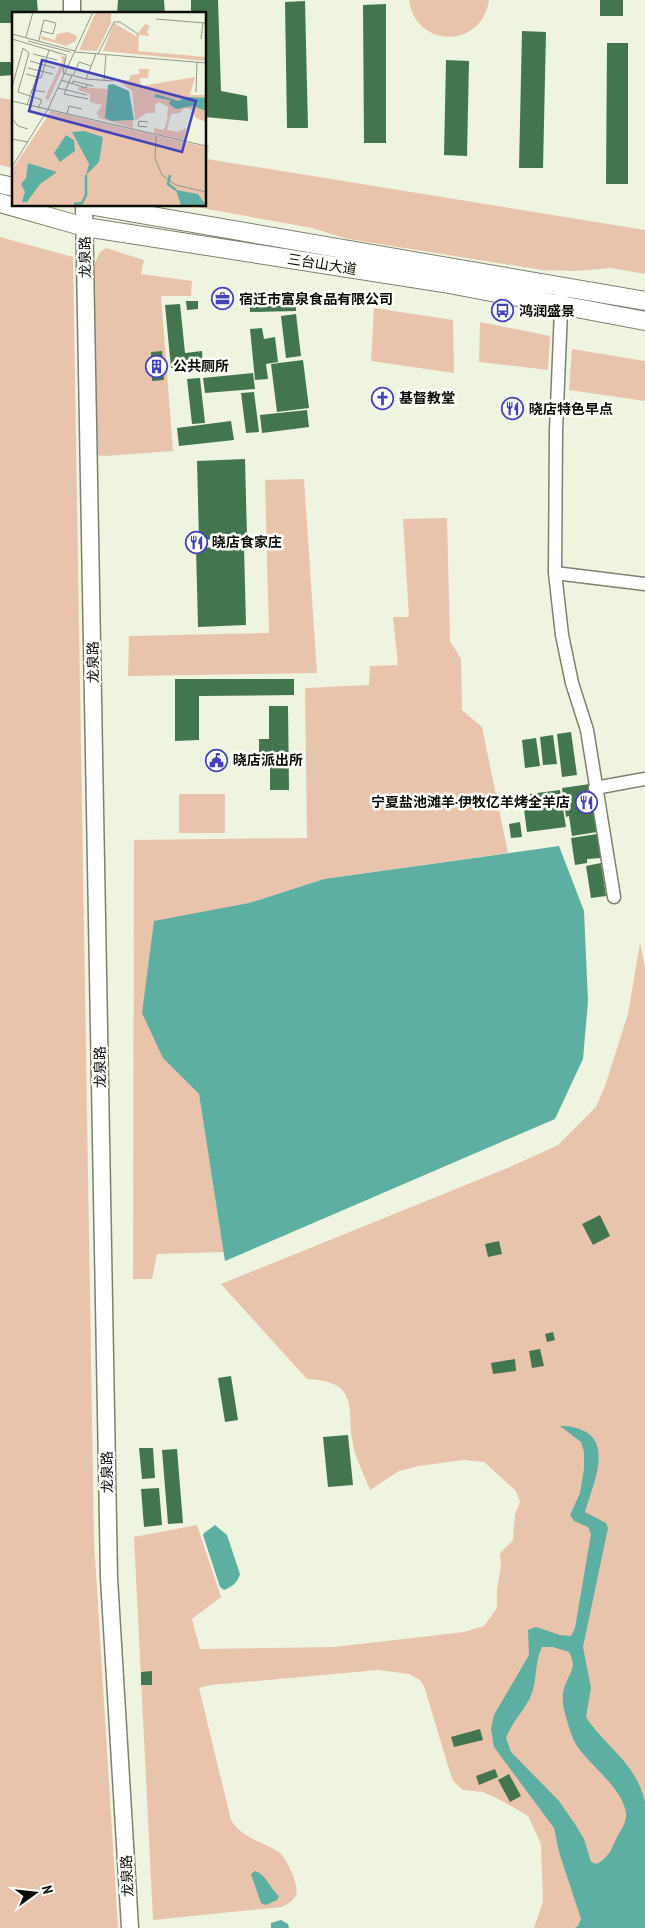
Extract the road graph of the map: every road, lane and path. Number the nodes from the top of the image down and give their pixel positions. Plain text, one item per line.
1 (0, 204) edge
2 (86, 206) edge
3 (92, 206) edge
4 (85, 227) junction
5 (562, 286) junction
6 (645, 301) edge
7 (561, 305) junction
8 (645, 321) edge
9 (555, 573) junction
10 (645, 584) edge
11 (645, 779) edge
12 (595, 788) junction
13 (614, 898) dead end
14 (130, 1928) edge

1 - 4 main road, 三台山大道
2 - 4 street, 龙泉路
3 - 5 main road, 三台山大道
4 - 7 main road, 三台山大道
4 - 14 street, 龙泉路
5 - 6 main road, 三台山大道
5 - 7 street
7 - 8 main road, 三台山大道
7 - 9 street
9 - 10 street
9 - 12 street
11 - 12 street
12 - 13 street

